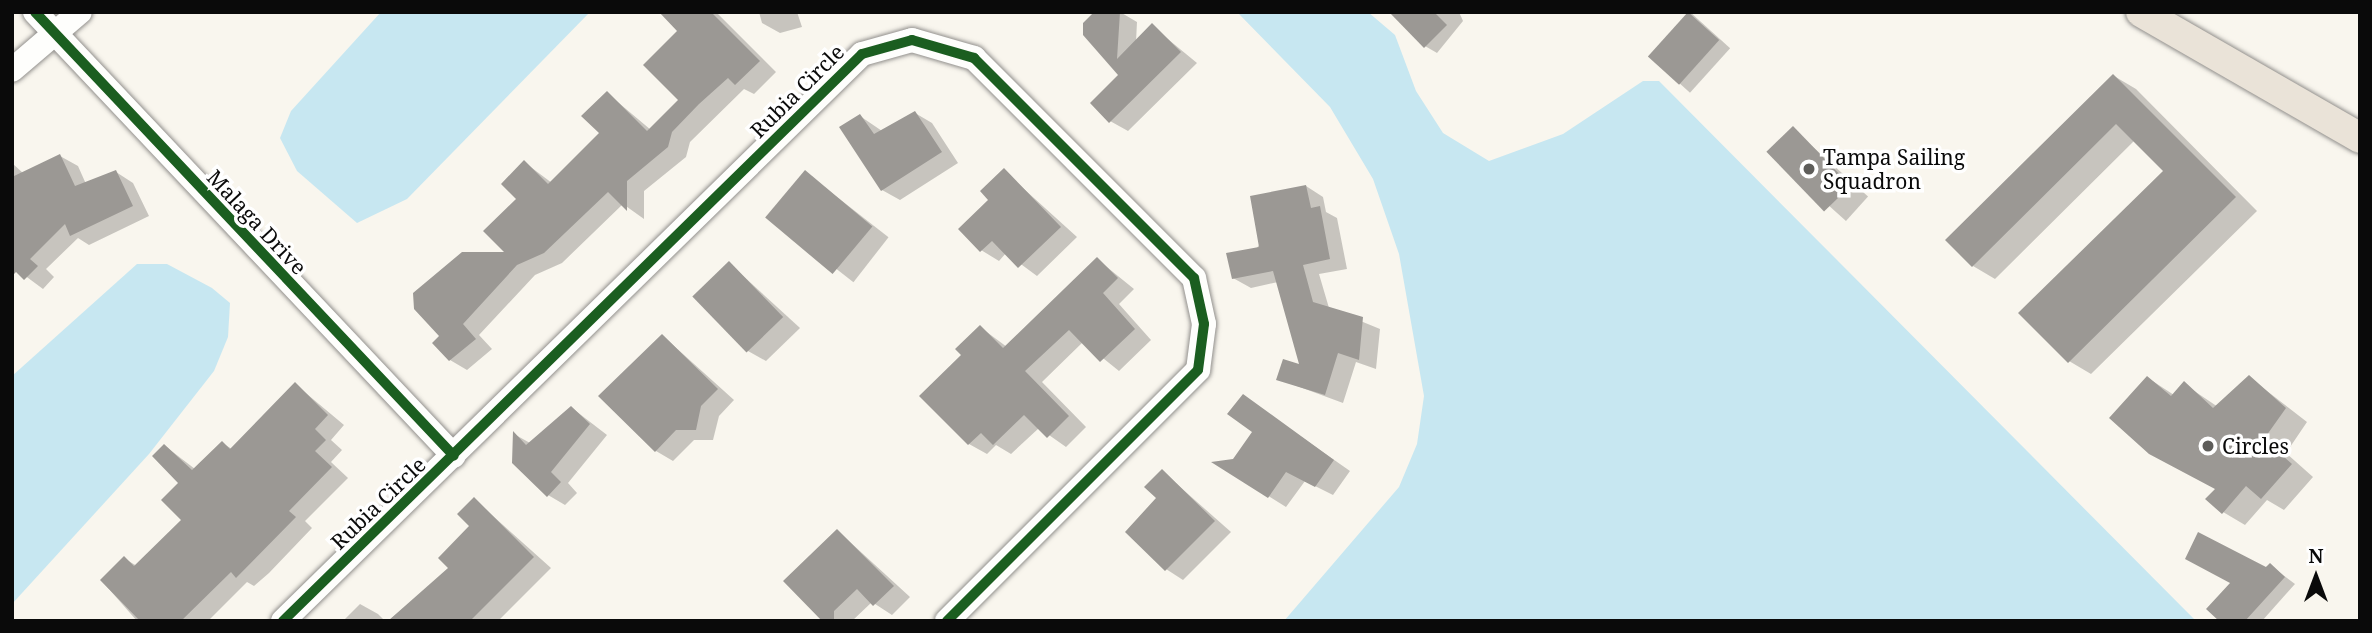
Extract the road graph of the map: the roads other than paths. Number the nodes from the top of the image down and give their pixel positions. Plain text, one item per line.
1 (35, 12) edge
2 (80, 12) edge
3 (2141, 12) edge
4 (58, 37) junction
5 (12, 70) edge
6 (2360, 138) edge
7 (454, 456) junction
8 (283, 621) edge
9 (947, 621) edge

1 - 4 street, Malaga Drive
2 - 4 street
3 - 6 main road
4 - 5 street
4 - 7 street, Malaga Drive
7 - 8 street, Rubia Circle
7 - 9 street, Rubia Circle

